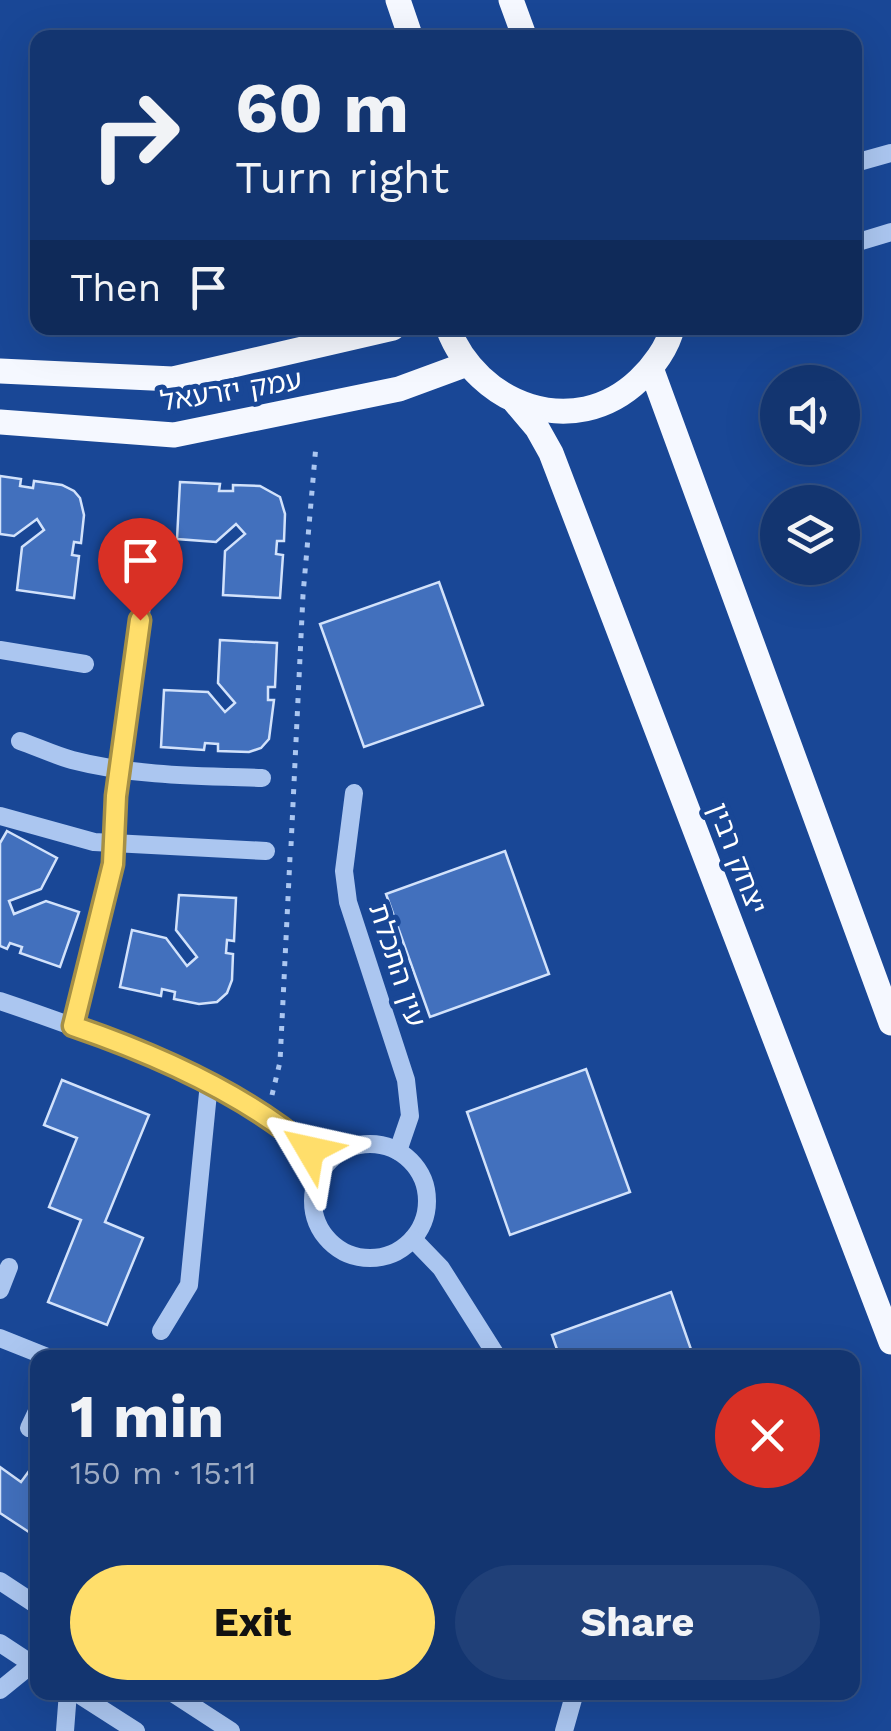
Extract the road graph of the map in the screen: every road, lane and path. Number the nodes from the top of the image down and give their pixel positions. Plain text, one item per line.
1 (398, 0) edge
2 (511, 0) edge
3 (409, 30) edge
4 (522, 30) edge
5 (891, 153) edge
6 (862, 161) edge
7 (891, 232) edge
8 (862, 241) edge
9 (363, 335) edge
10 (452, 335) edge
11 (668, 335) edge
12 (467, 364) junction
13 (651, 368) junction
14 (0, 372) edge
15 (516, 402) junction
16 (0, 422) edge
17 (316, 445) dead end
18 (145, 583) dead end
19 (0, 650) edge
20 (85, 664) dead end
21 (20, 741) dead end
22 (120, 768) junction
23 (262, 778) dead end
24 (354, 793) dead end
25 (0, 816) edge
26 (114, 845) junction
27 (266, 851) dead end
28 (0, 1001) edge
29 (891, 1022) edge
30 (73, 1026) junction
31 (209, 1083) junction
32 (266, 1119) junction
33 (398, 1151) junction
34 (326, 1164) junction
35 (412, 1239) junction
36 (9, 1268) dead end
37 (0, 1290) edge
38 (161, 1331) dead end
39 (0, 1338) edge
40 (891, 1342) edge
41 (30, 1350) edge
42 (493, 1350) edge
43 (0, 1581) edge
44 (30, 1601) edge
45 (0, 1643) edge
46 (30, 1663) edge
47 (30, 1669) edge
48 (0, 1690) edge
49 (67, 1700) edge
50 (88, 1700) edge
51 (184, 1700) edge
52 (573, 1700) edge
53 (65, 1731) edge
54 (136, 1731) edge
55 (231, 1731) edge
56 (564, 1731) edge

1 - 3 main road
2 - 4 main road
5 - 6 street
7 - 8 street
9 - 14 main road, עמק יזרעאל
10 - 12 main road
11 - 13 main road
12 - 15 main road
12 - 16 main road, עמק יזרעאל
13 - 15 main road
13 - 29 main road
15 - 40 main road, יצחק רבין
17 - 32 path
18 - 22 street
19 - 20 street
21 - 22 street
22 - 23 street
22 - 26 street
24 - 33 street, עין התכלת
25 - 26 street
26 - 27 street
26 - 30 street
28 - 30 street
30 - 31 street
31 - 32 street
31 - 38 street
32 - 34 street
33 - 34 street
33 - 35 street
34 - 35 street
35 - 42 street
36 - 37 street
39 - 41 street
43 - 44 street
45 - 46 street
47 - 48 street
49 - 53 street
50 - 54 street
51 - 55 street
52 - 56 street

